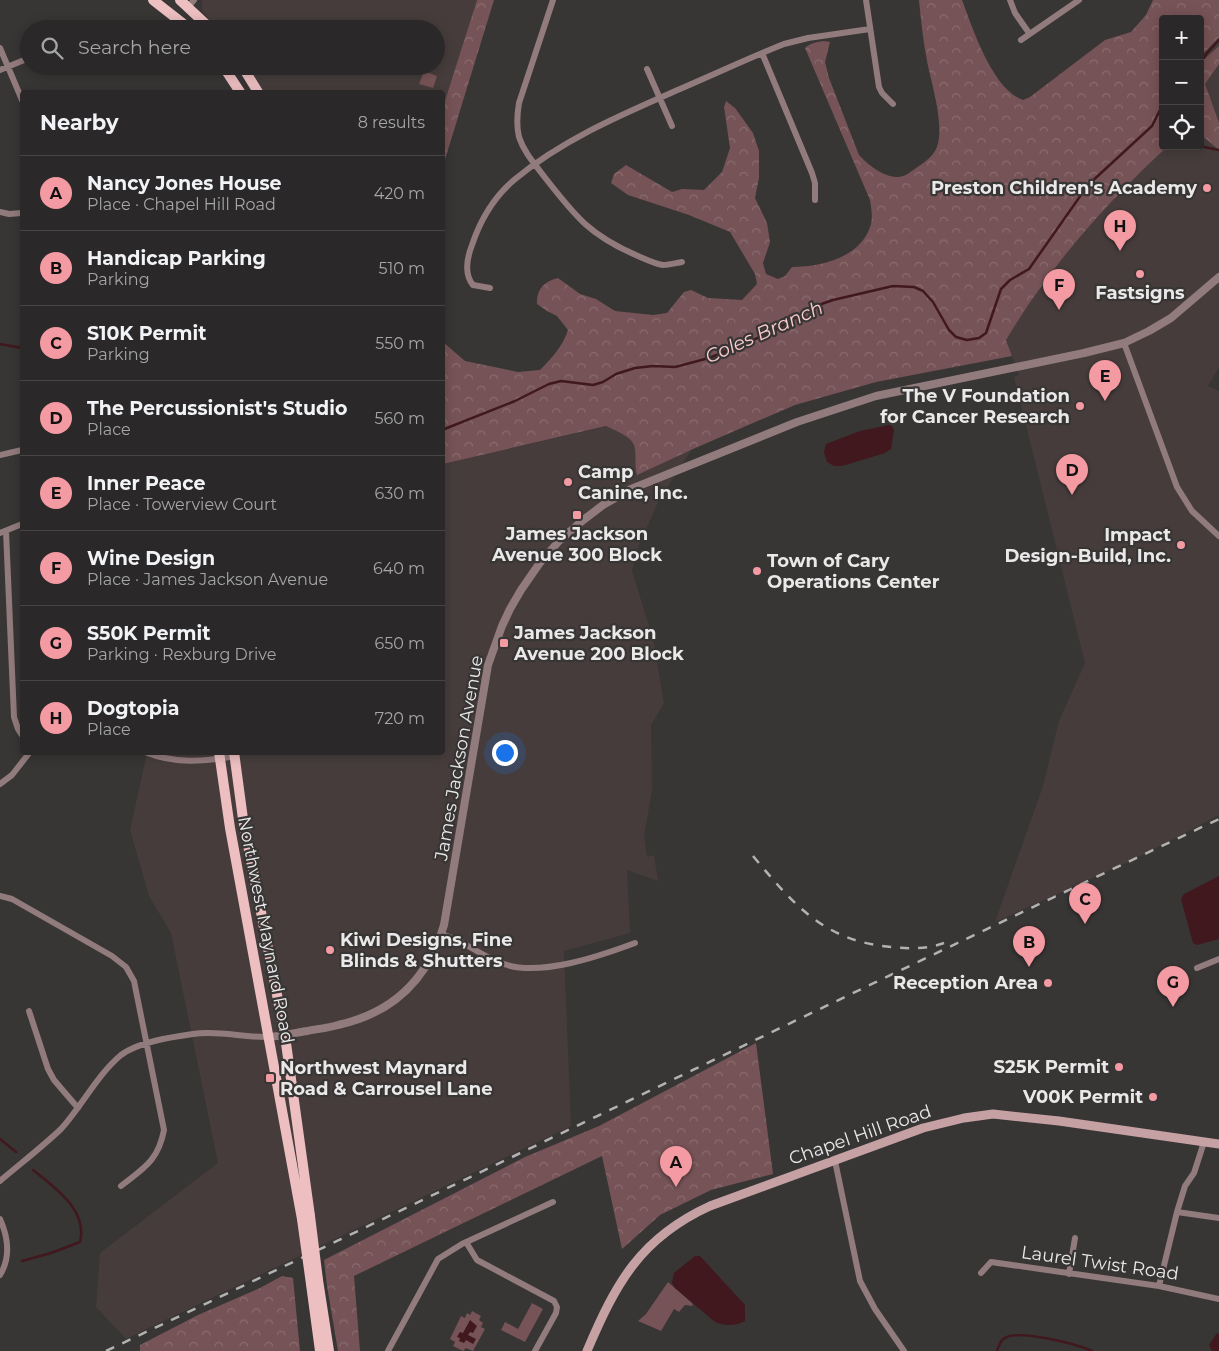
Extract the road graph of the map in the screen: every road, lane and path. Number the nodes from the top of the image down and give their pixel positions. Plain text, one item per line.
1 (153, 0) edge
2 (553, 0) edge
3 (866, 0) edge
4 (1010, 0) edge
5 (1079, 0) edge
6 (187, 2) edge
7 (178, 18) joint
8 (203, 20) edge
9 (870, 29) junction
10 (1029, 34) junction
11 (1021, 40) dead end
12 (0, 48) edge
13 (762, 53) junction
14 (20, 62) edge
15 (8, 67) junction
16 (647, 69) dead end
17 (0, 70) edge
18 (229, 75) edge
19 (248, 75) edge
20 (239, 90) edge
21 (257, 90) edge
22 (20, 95) edge
23 (660, 98) junction
24 (893, 104) dead end
25 (672, 126) dead end
26 (535, 165) junction
27 (814, 200) dead end
28 (0, 212) edge
29 (20, 213) edge
30 (682, 262) dead end
31 (1219, 277) edge
32 (490, 288) dead end
33 (1124, 343) junction
34 (20, 450) edge
35 (0, 455) edge
36 (20, 525) edge
37 (3, 532) edge
38 (1219, 536) edge
39 (20, 732) edge
40 (28, 755) edge
41 (154, 755) edge
42 (234, 755) edge
43 (219, 756) edge
44 (0, 784) edge
45 (0, 896) edge
46 (442, 934) junction
47 (635, 943) dead end
48 (1219, 959) edge
49 (1196, 968) dead end
50 (29, 1011) dead end
51 (285, 1036) junction
52 (269, 1037) junction
53 (147, 1043) junction
54 (78, 1108) junction
55 (1204, 1142) junction
56 (1219, 1144) edge
57 (835, 1161) junction
58 (0, 1181) edge
59 (121, 1186) dead end
60 (553, 1202) dead end
61 (1177, 1212) junction
62 (306, 1217) junction
63 (1219, 1218) edge
64 (0, 1219) edge
65 (1075, 1238) dead end
66 (466, 1242) junction
67 (981, 1273) dead end
68 (1069, 1274) junction
69 (0, 1275) edge
70 (314, 1282) junction
71 (1159, 1286) junction
72 (1219, 1299) edge
73 (320, 1351) edge
74 (329, 1351) edge
75 (388, 1351) edge
76 (535, 1351) edge
77 (587, 1351) edge
78 (904, 1351) edge

1 - 7 main road
2 - 26 street
3 - 9 street
4 - 10 street
5 - 10 street
6 - 7 main road
6 - 8 main road
9 - 13 street
9 - 24 street
10 - 11 street
12 - 15 street
13 - 23 street
13 - 27 street
14 - 15 street
15 - 17 street
15 - 22 street
16 - 23 street
18 - 20 main road
19 - 21 main road
23 - 25 street
23 - 26 street
26 - 30 street
26 - 32 street
28 - 29 street
31 - 33 street, James Jackson Avenue
33 - 38 street
33 - 46 street, James Jackson Avenue
34 - 35 street
36 - 37 street
37 - 39 street
40 - 44 street
41 - 43 street
42 - 51 main road, Northwest Maynard Road
43 - 52 main road, Northwest Maynard Road
45 - 53 street
46 - 47 street
46 - 51 street, James Jackson Avenue
48 - 49 street
50 - 54 street
51 - 52 street, James Jackson Avenue
51 - 62 main road, Northwest Maynard Road
52 - 53 street
52 - 62 main road, Northwest Maynard Road
53 - 54 street
53 - 59 street
54 - 58 street
55 - 56 main road, Chapel Hill Road
55 - 57 main road, Chapel Hill Road
55 - 61 street
57 - 77 main road, Chapel Hill Road
57 - 78 street
60 - 66 street
61 - 63 street
61 - 71 street
62 - 70 main road, Northwest Maynard Road, bridge
64 - 69 street
65 - 68 street
66 - 75 street
66 - 76 street
67 - 68 street, Laurel Twist Road
68 - 71 street, Laurel Twist Road
70 - 73 main road, Northwest Maynard Road
70 - 74 main road, Northwest Maynard Road
71 - 72 street, Laurel Twist Road

